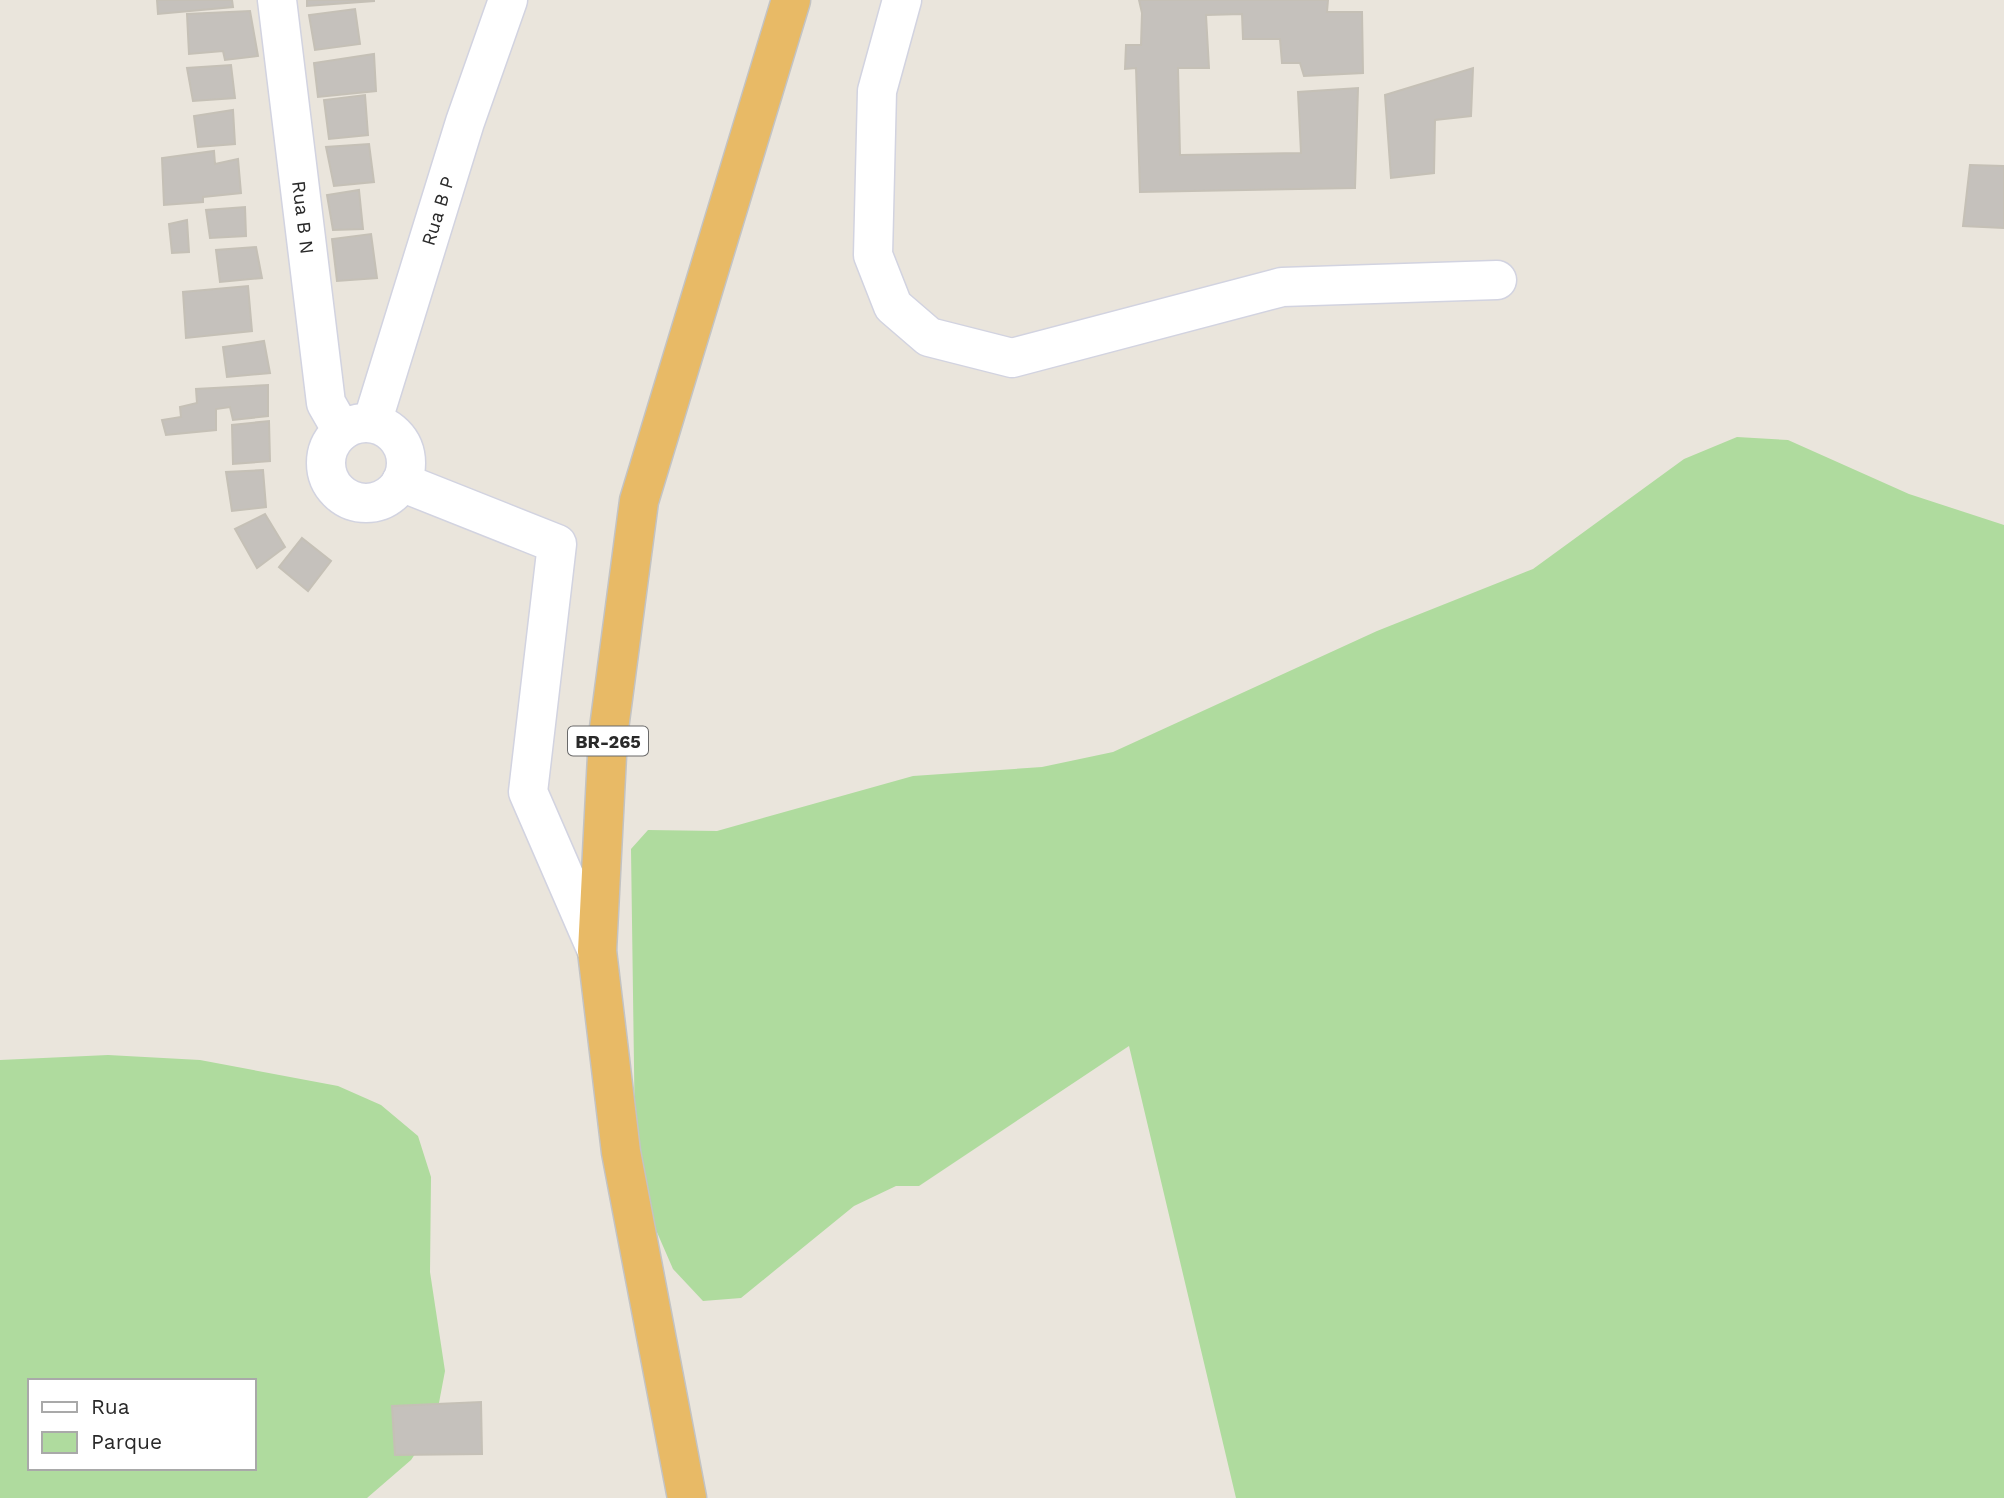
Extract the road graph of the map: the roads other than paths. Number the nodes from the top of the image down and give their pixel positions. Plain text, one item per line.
1 (277, 0) edge
2 (508, 0) edge
3 (790, 0) edge
4 (902, 0) edge
5 (1497, 280) dead end
6 (357, 427) junction
7 (401, 482) junction
8 (597, 951) junction
9 (687, 1498) edge

1 - 6 street, Rua B N
2 - 6 street, Rua B P
3 - 8 highway, BR-265
4 - 5 street
6 - 7 street
6 - 7 street
7 - 8 street
8 - 9 highway, BR-265

